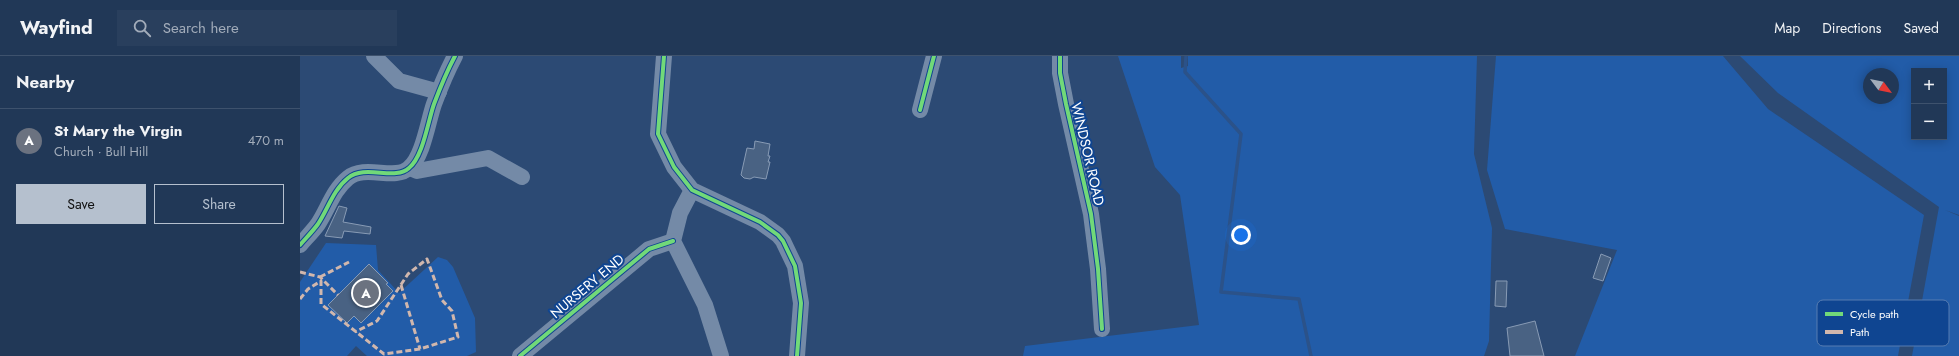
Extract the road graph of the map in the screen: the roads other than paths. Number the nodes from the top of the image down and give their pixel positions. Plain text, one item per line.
1 (374, 56) edge
2 (455, 56) edge
3 (664, 56) edge
4 (934, 56) edge
5 (1060, 56) edge
6 (439, 92) junction
7 (920, 110) dead end
8 (410, 168) junction
9 (522, 177) dead end
10 (692, 190) junction
11 (673, 241) junction
12 (300, 245) edge
13 (1102, 329) dead end
14 (520, 356) edge
15 (720, 356) edge
16 (797, 356) edge

1 - 6 street
2 - 6 street
3 - 10 street
4 - 7 street
5 - 13 street, WINDSOR ROAD
6 - 8 street
8 - 9 street
8 - 12 street
10 - 11 street
10 - 16 street
11 - 14 street, NURSERY END
11 - 15 street

